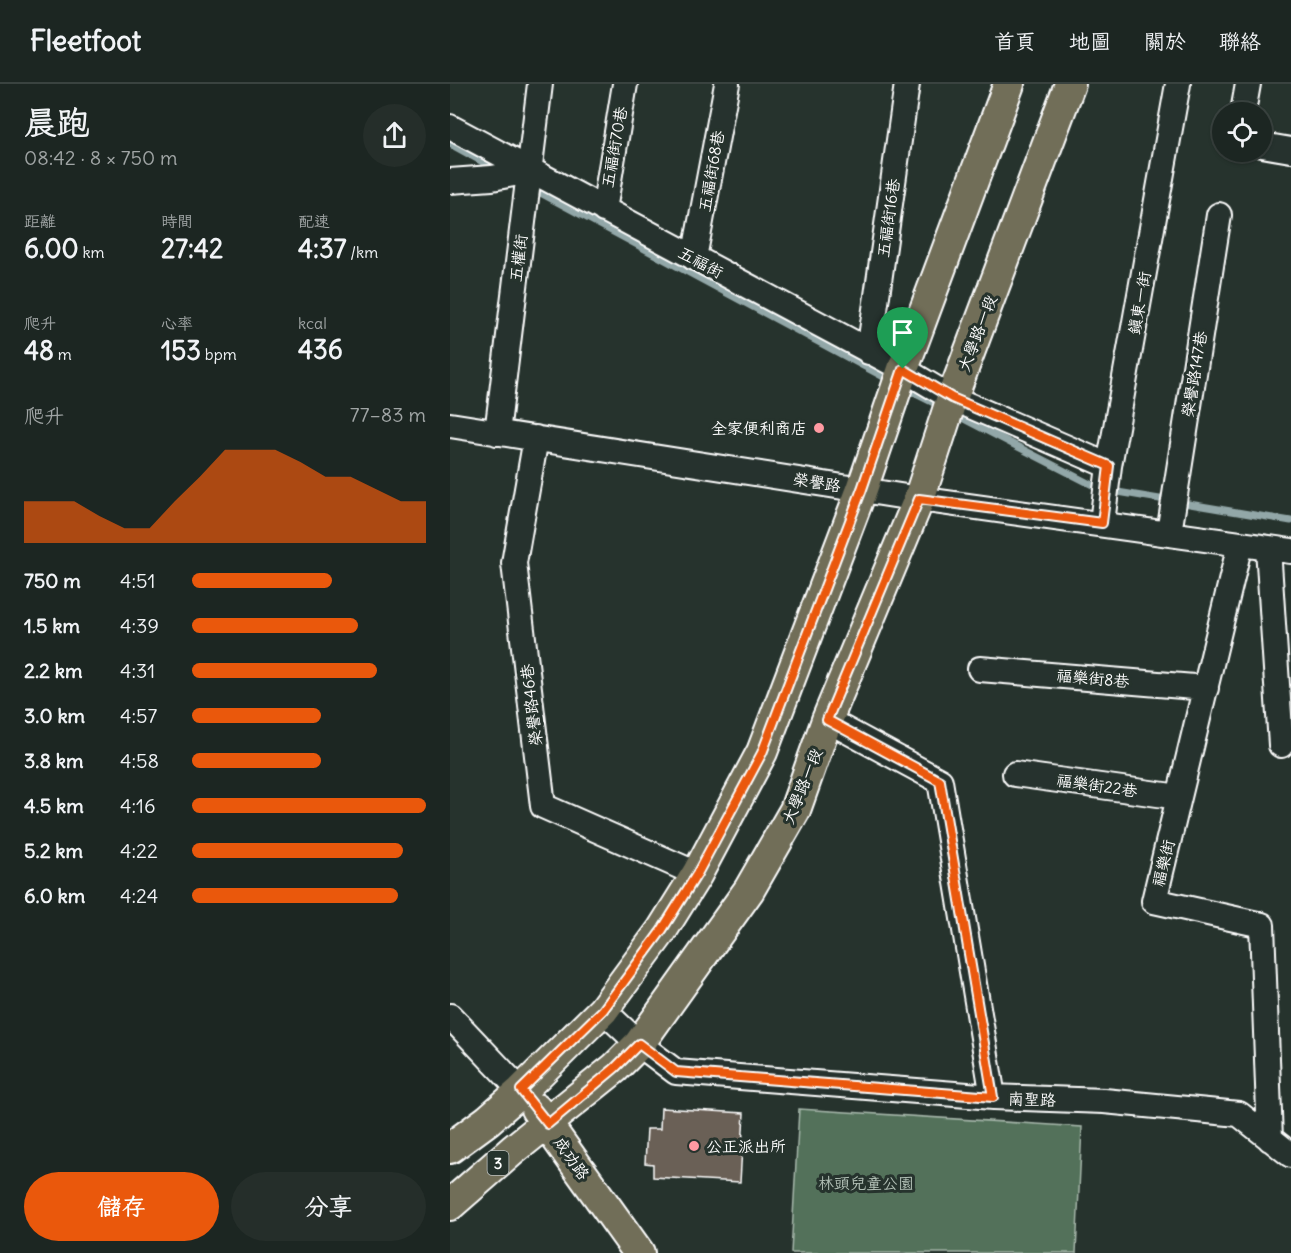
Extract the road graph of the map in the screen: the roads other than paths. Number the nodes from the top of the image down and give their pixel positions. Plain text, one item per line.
1 (540, 84) edge
2 (625, 84) edge
3 (727, 84) edge
4 (907, 84) edge
5 (1009, 84) edge
6 (1070, 84) edge
7 (1178, 84) edge
8 (1248, 84) edge
9 (1245, 102) edge
10 (450, 127) edge
11 (1272, 147) edge
12 (1291, 150) edge
13 (530, 171) junction
14 (450, 181) edge
15 (604, 210) junction
16 (1219, 215) dead end
17 (694, 258) junction
18 (869, 352) junction
19 (903, 369) junction
20 (952, 398) junction
21 (450, 425) edge
22 (497, 433) junction
23 (536, 438) junction
24 (1109, 466) junction
25 (862, 489) junction
26 (919, 499) junction
27 (1102, 523) junction
28 (1169, 533) junction
29 (1240, 544) junction
30 (1280, 550) edge
31 (980, 669) dead end
32 (1206, 688) junction
33 (827, 720) junction
34 (1281, 745) dead end
35 (1015, 774) dead end
36 (1179, 797) junction
37 (697, 874) junction
38 (603, 1010) junction
39 (450, 1016) edge
40 (639, 1044) junction
41 (521, 1090) junction
42 (993, 1097) junction
43 (548, 1124) junction
44 (1270, 1139) junction
45 (450, 1148) edge
46 (1291, 1155) edge
47 (450, 1205) edge
48 (639, 1253) edge

1 - 13 street, 五權街
2 - 15 street, 五福街70巷
3 - 17 street, 五福街68巷
4 - 18 street, 五福街16巷
5 - 19 main road
6 - 20 main road, 大學路一段 / 3
7 - 24 street, 鎮東一街
8 - 9 street
10 - 13 street, 五福街
11 - 12 street
13 - 14 street
13 - 15 street, 五福街
13 - 22 street, 五權街
15 - 17 street, 五福街
16 - 28 street, 榮譽路147巷
17 - 18 street, 五福街
18 - 19 street, 五福街
19 - 20 street, 五福街
19 - 25 main road
20 - 24 street, 五福街
20 - 26 main road, 大學路一段 / 3
21 - 22 street, 榮譽路
22 - 23 street, 榮譽路
23 - 25 street, 榮譽路
23 - 37 street, 榮譽路46巷
24 - 27 street, 鎮東一街
25 - 26 street, 榮譽路
25 - 37 main road
26 - 27 street, 榮譽路
26 - 33 main road, 大學路一段 / 3
27 - 28 street, 榮譽路
28 - 29 street, 榮譽路
29 - 30 street, 榮譽路
29 - 32 street, 福樂街
30 - 34 street
31 - 32 street, 福樂街8巷
32 - 36 street, 福樂街
33 - 40 main road, 大學路一段 / 3
33 - 42 street
35 - 36 street, 福樂街22巷
36 - 44 street, 福樂街
37 - 38 main road
38 - 40 street, 南聖路
38 - 41 main road
39 - 41 street, 成功路
40 - 42 street, 南聖路
40 - 43 main road, 大學路一段 / 3
41 - 43 main road, 成功路
41 - 45 main road
42 - 44 street, 南聖路
43 - 47 main road, 3
43 - 48 main road, 成功路
44 - 46 street, 南聖路

